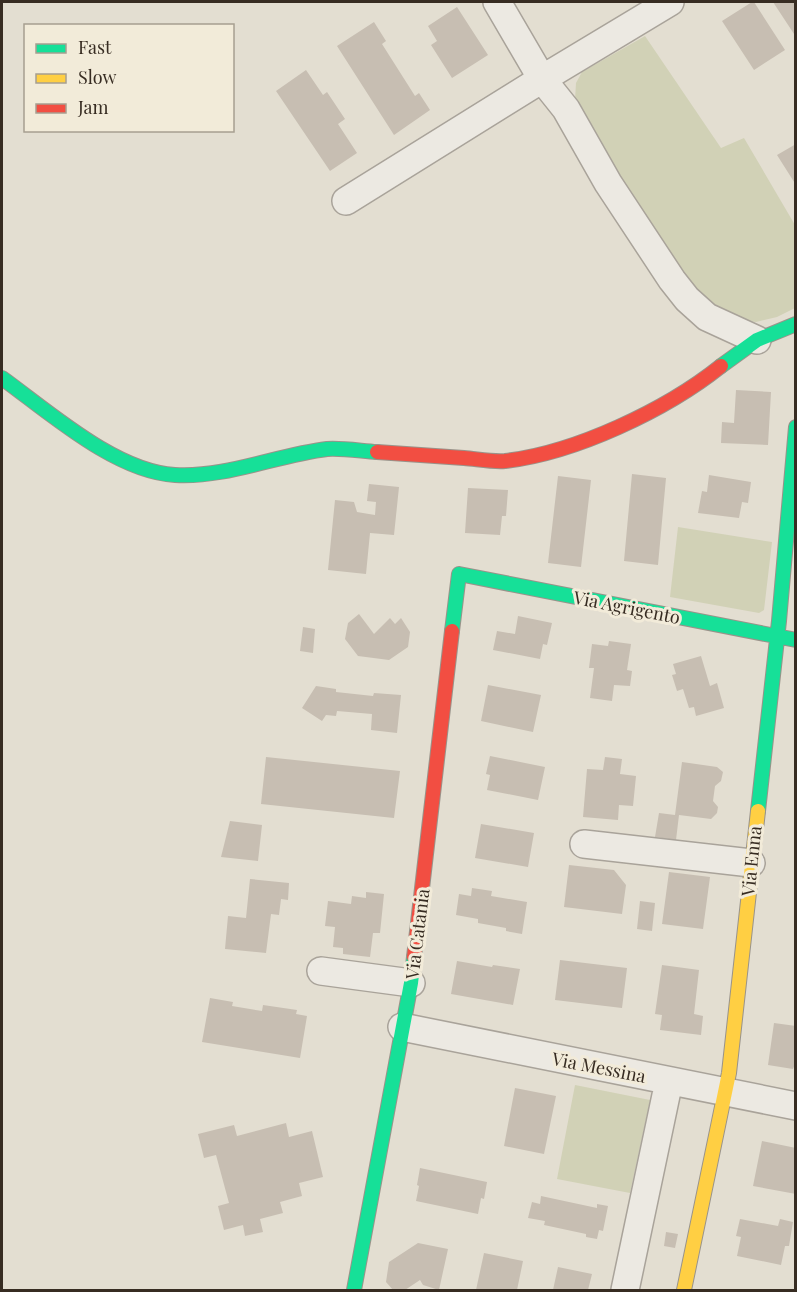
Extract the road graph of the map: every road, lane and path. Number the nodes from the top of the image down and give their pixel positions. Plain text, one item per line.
1 (497, 2) edge
2 (670, 2) edge
3 (542, 79) junction
4 (346, 201) dead end
5 (795, 324) edge
6 (757, 340) junction
7 (2, 378) edge
8 (795, 427) edge
9 (459, 574) joint
10 (777, 636) junction
11 (795, 639) edge
12 (584, 844) dead end
13 (751, 863) junction
14 (321, 971) dead end
15 (411, 983) junction
16 (402, 1028) junction
17 (669, 1081) junction
18 (725, 1092) junction
19 (795, 1106) edge
20 (354, 1290) edge
21 (626, 1290) edge
22 (684, 1290) edge

1 - 3 street
2 - 3 street
3 - 4 street
3 - 6 street
5 - 6 street
6 - 7 street
8 - 10 street, Via Enna
9 - 10 street, Via Agrigento
9 - 15 street, Via Catania
10 - 11 street, Via Agrigento
10 - 13 street, Via Enna
12 - 13 street
13 - 18 street, Via Enna
14 - 15 street
15 - 16 street, Via Catania
16 - 17 street, Via Messina
16 - 20 street, Via Catania
17 - 18 street, Via Messina
17 - 21 street
18 - 19 street, Via Messina
18 - 22 street, Via Enna

